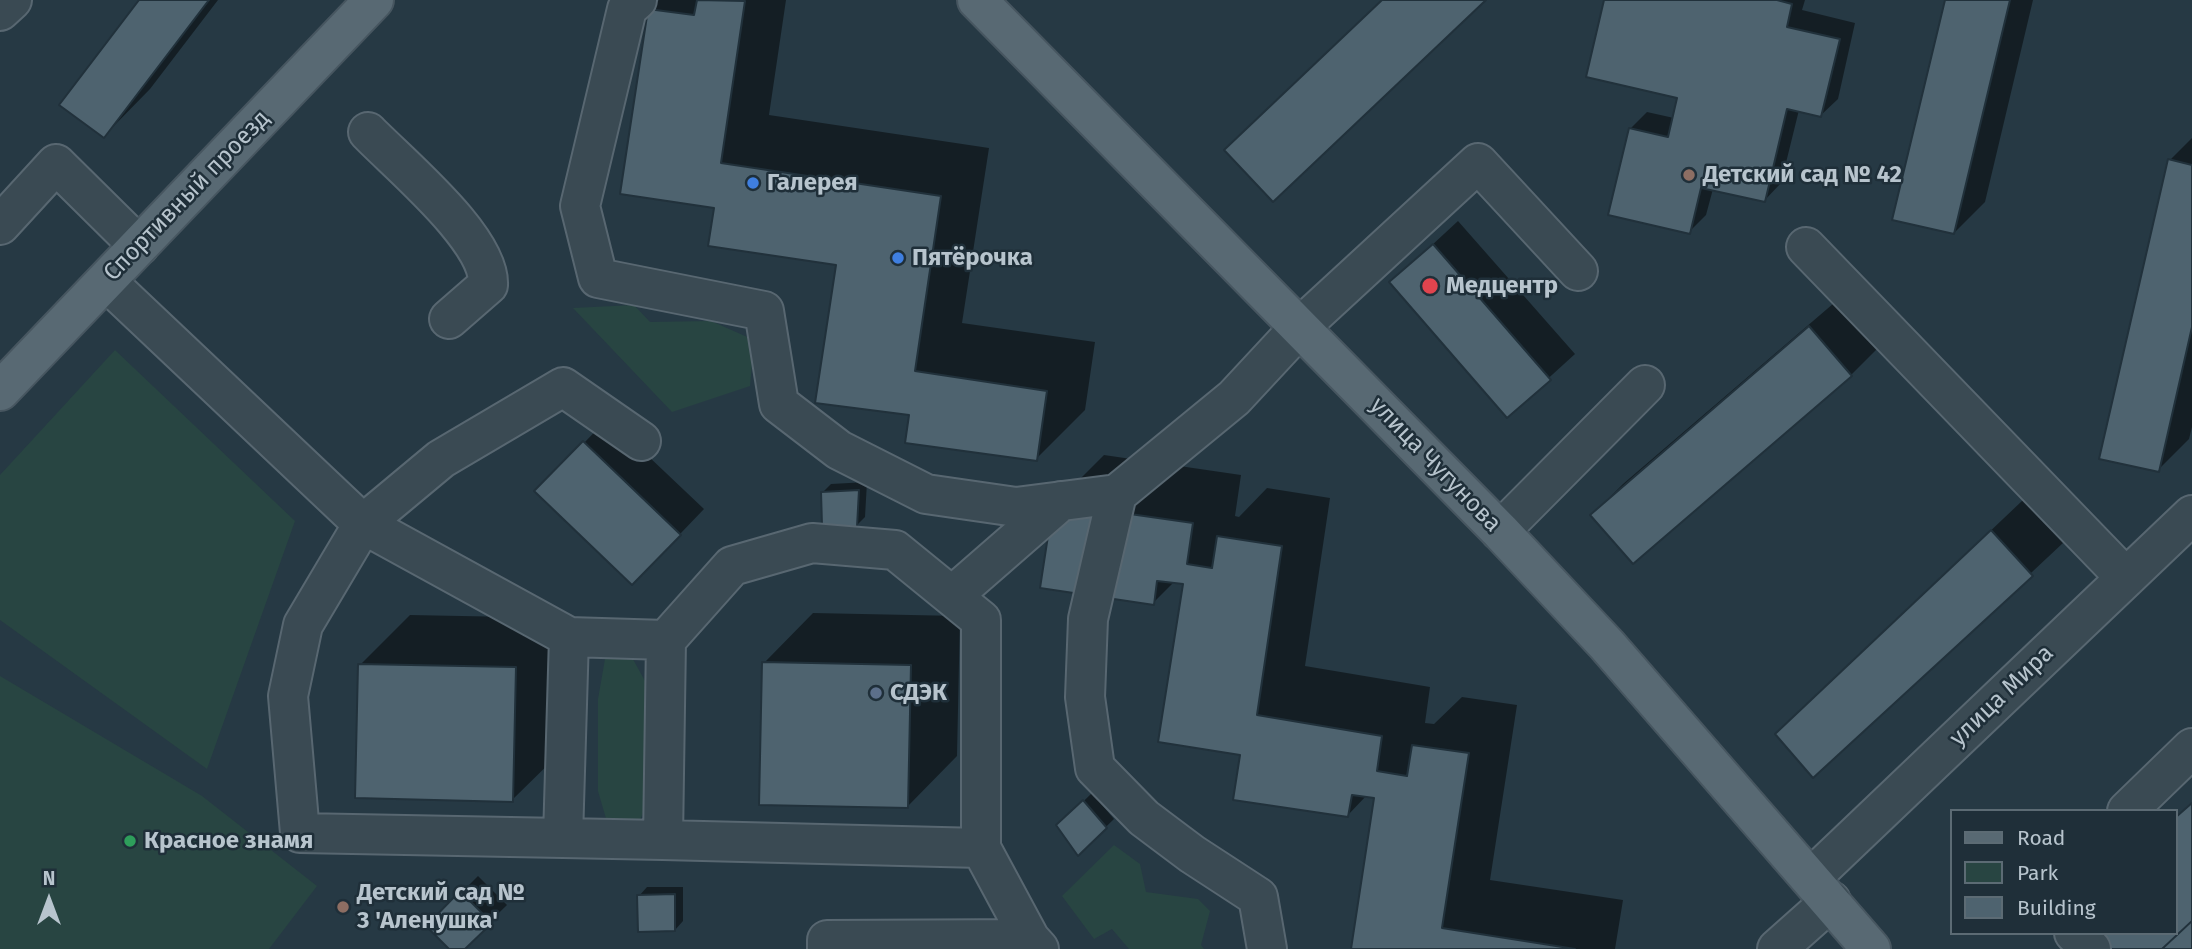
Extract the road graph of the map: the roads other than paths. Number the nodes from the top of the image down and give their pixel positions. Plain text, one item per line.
1 (12, 0) edge
2 (374, 0) edge
3 (637, 0) edge
4 (977, 0) edge
5 (0, 11) edge
6 (368, 132) dead end
7 (0, 225) edge
8 (139, 246) junction
9 (1806, 247) dead end
10 (1578, 271) dead end
11 (106, 281) junction
12 (449, 319) dead end
13 (1300, 327) junction
14 (2, 384) edge
15 (1645, 385) dead end
16 (641, 441) dead end
17 (1117, 494) junction
18 (1061, 501) junction
19 (2192, 515) edge
20 (362, 524) junction
21 (1500, 531) junction
22 (2126, 578) junction
23 (952, 596) junction
24 (569, 637) junction
25 (666, 640) junction
26 (2192, 748) edge
27 (2129, 809) edge
28 (563, 838) junction
29 (663, 840) junction
30 (981, 848) junction
31 (1821, 890) junction
32 (2076, 935) edge
33 (1035, 944) edge
34 (827, 949) edge
35 (1267, 949) edge
36 (1777, 949) edge
37 (1871, 949) edge
38 (2091, 949) edge

1 - 5 street
2 - 8 main road, Спортивный проезд
3 - 18 street
4 - 13 main road, улица Чугунова
6 - 12 street
7 - 8 street
8 - 11 main road, Спортивный проезд
9 - 22 street
10 - 13 street
11 - 14 main road, Спортивный проезд
11 - 20 street
13 - 17 street
13 - 21 main road, улица Чугунова
15 - 21 street
16 - 20 street
17 - 18 street
17 - 35 street
18 - 23 street
19 - 22 street, улица Мира
20 - 24 street
20 - 28 street
21 - 31 main road, улица Чугунова
22 - 31 street, улица Мира
23 - 25 street
23 - 30 street
24 - 25 street
24 - 28 street
25 - 29 street
26 - 27 street
28 - 29 street
29 - 30 street
30 - 33 street
31 - 36 street
31 - 37 main road, улица Чугунова
32 - 38 street
33 - 34 street

